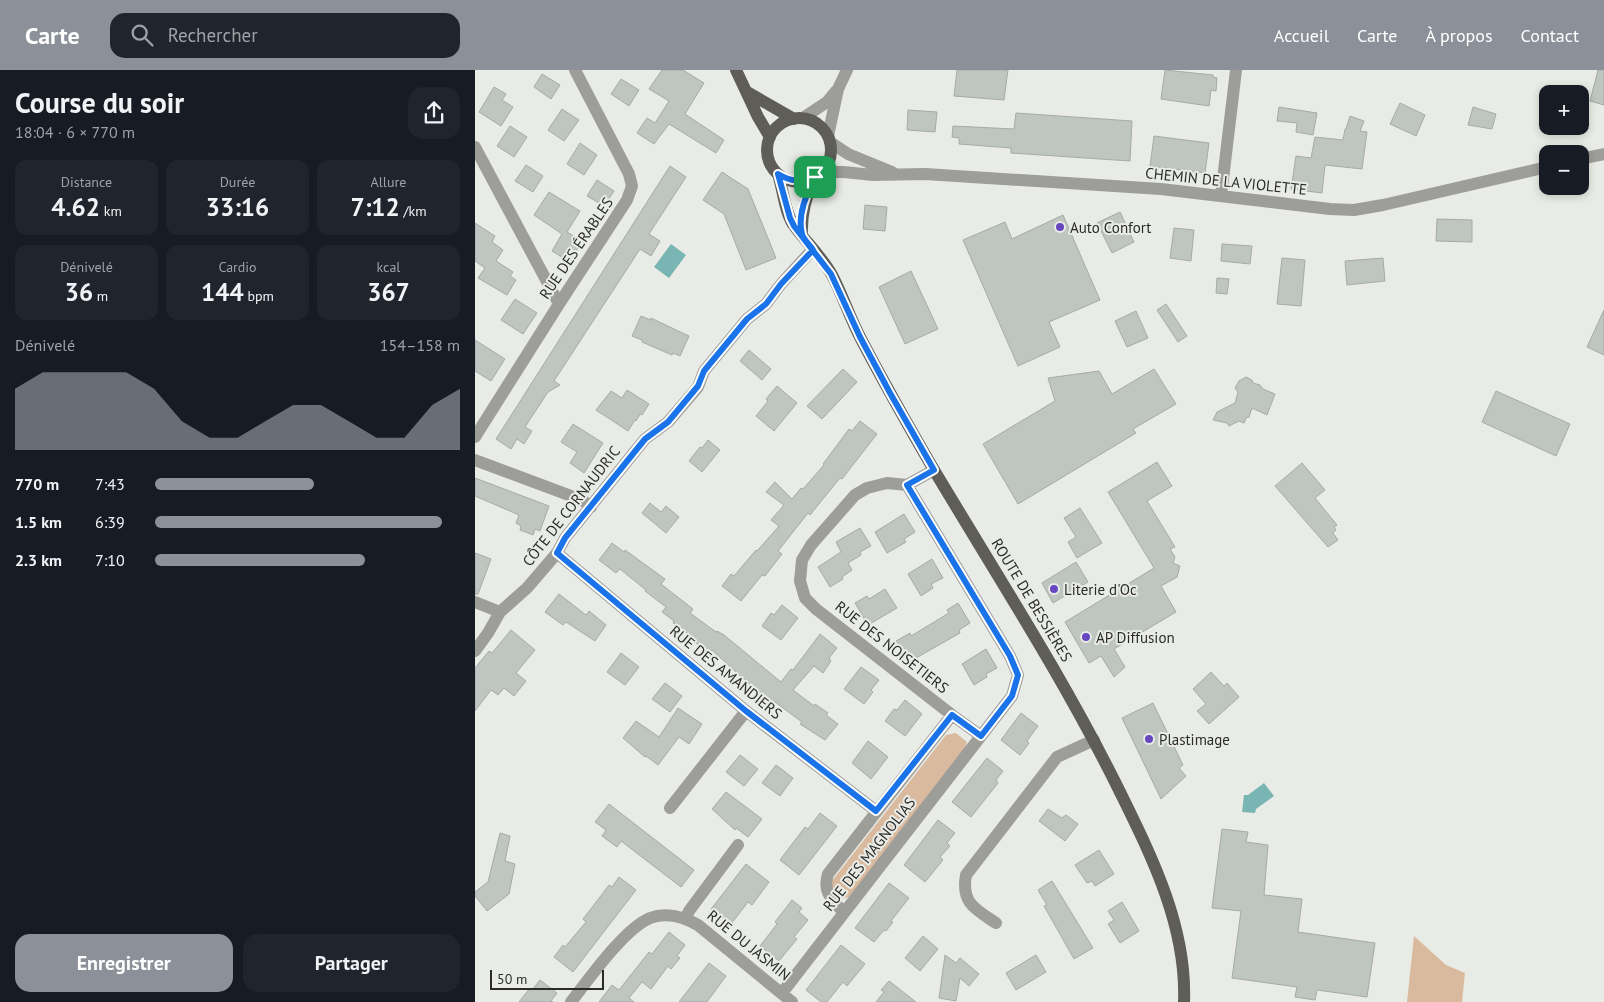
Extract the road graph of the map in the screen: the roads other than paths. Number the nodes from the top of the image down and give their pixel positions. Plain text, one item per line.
1 (575, 70) edge
2 (736, 70) edge
3 (847, 70) edge
4 (1236, 70) edge
5 (838, 89) junction
6 (747, 92) junction
7 (798, 118) junction
8 (770, 137) junction
9 (829, 139) junction
10 (475, 147) edge
11 (1604, 154) edge
12 (1589, 157) edge
13 (1539, 169) edge
14 (778, 174) junction
15 (818, 174) junction
16 (897, 174) junction
17 (1221, 196) junction
18 (802, 235) junction
19 (813, 250) junction
20 (559, 304) junction
21 (477, 426) edge
22 (475, 460) edge
23 (934, 470) junction
24 (907, 485) junction
25 (591, 507) junction
26 (557, 553) junction
27 (475, 602) edge
28 (501, 612) junction
29 (475, 651) edge
30 (746, 711) junction
31 (952, 715) junction
32 (981, 736) junction
33 (1095, 740) junction
34 (670, 808) dead end
35 (876, 811) junction
36 (738, 845) dead end
37 (844, 914) junction
38 (686, 918) junction
39 (996, 923) dead end
40 (783, 993) junction
41 (571, 1002) edge
42 (793, 1002) edge
43 (1184, 1002) edge

1 - 20 street, RUE DES ÉRABLES
2 - 6 main road
3 - 5 street
4 - 17 street
5 - 7 street
5 - 9 street
6 - 7 main road
6 - 8 main road
7 - 8 main road
7 - 9 main road
8 - 14 main road
9 - 15 main road
9 - 16 street, CHEMIN DE LA VIOLETTE
10 - 20 street
11 - 12 street
13 - 17 street, CHEMIN DE LA VIOLETTE
14 - 15 main road
14 - 18 main road, ROUTE DE BESSIÈRES
15 - 16 street, CHEMIN DE LA VIOLETTE
15 - 18 main road
16 - 17 street, CHEMIN DE LA VIOLETTE
18 - 19 main road, ROUTE DE BESSIÈRES
19 - 23 main road, ROUTE DE BESSIÈRES
19 - 25 street, CÔTE DE CORNAUDRIC
20 - 21 street, RUE DES ÉRABLES
22 - 25 street
23 - 24 street, RUE DES NOISETIERS
23 - 33 main road, ROUTE DE BESSIÈRES
24 - 31 street, RUE DES NOISETIERS
24 - 32 street, RUE DES MAGNOLIAS
25 - 26 street, CÔTE DE CORNAUDRIC
26 - 28 street, CÔTE DE CORNAUDRIC
26 - 30 street, RUE DES AMANDIERS
27 - 28 street
28 - 29 street, CÔTE DE CORNAUDRIC
30 - 34 street
30 - 35 street, RUE DES AMANDIERS
31 - 32 street
31 - 35 street, RUE DES NOISETIERS
32 - 37 street, RUE DES MAGNOLIAS
33 - 39 street
33 - 43 main road, ROUTE DE BESSIÈRES
35 - 37 street, RUE DES NOISETIERS
36 - 38 street
37 - 40 street, RUE DES MAGNOLIAS
38 - 40 street, RUE DU JASMIN
38 - 41 street, RUE DU JASMIN
40 - 42 street, RUE DU JASMIN

